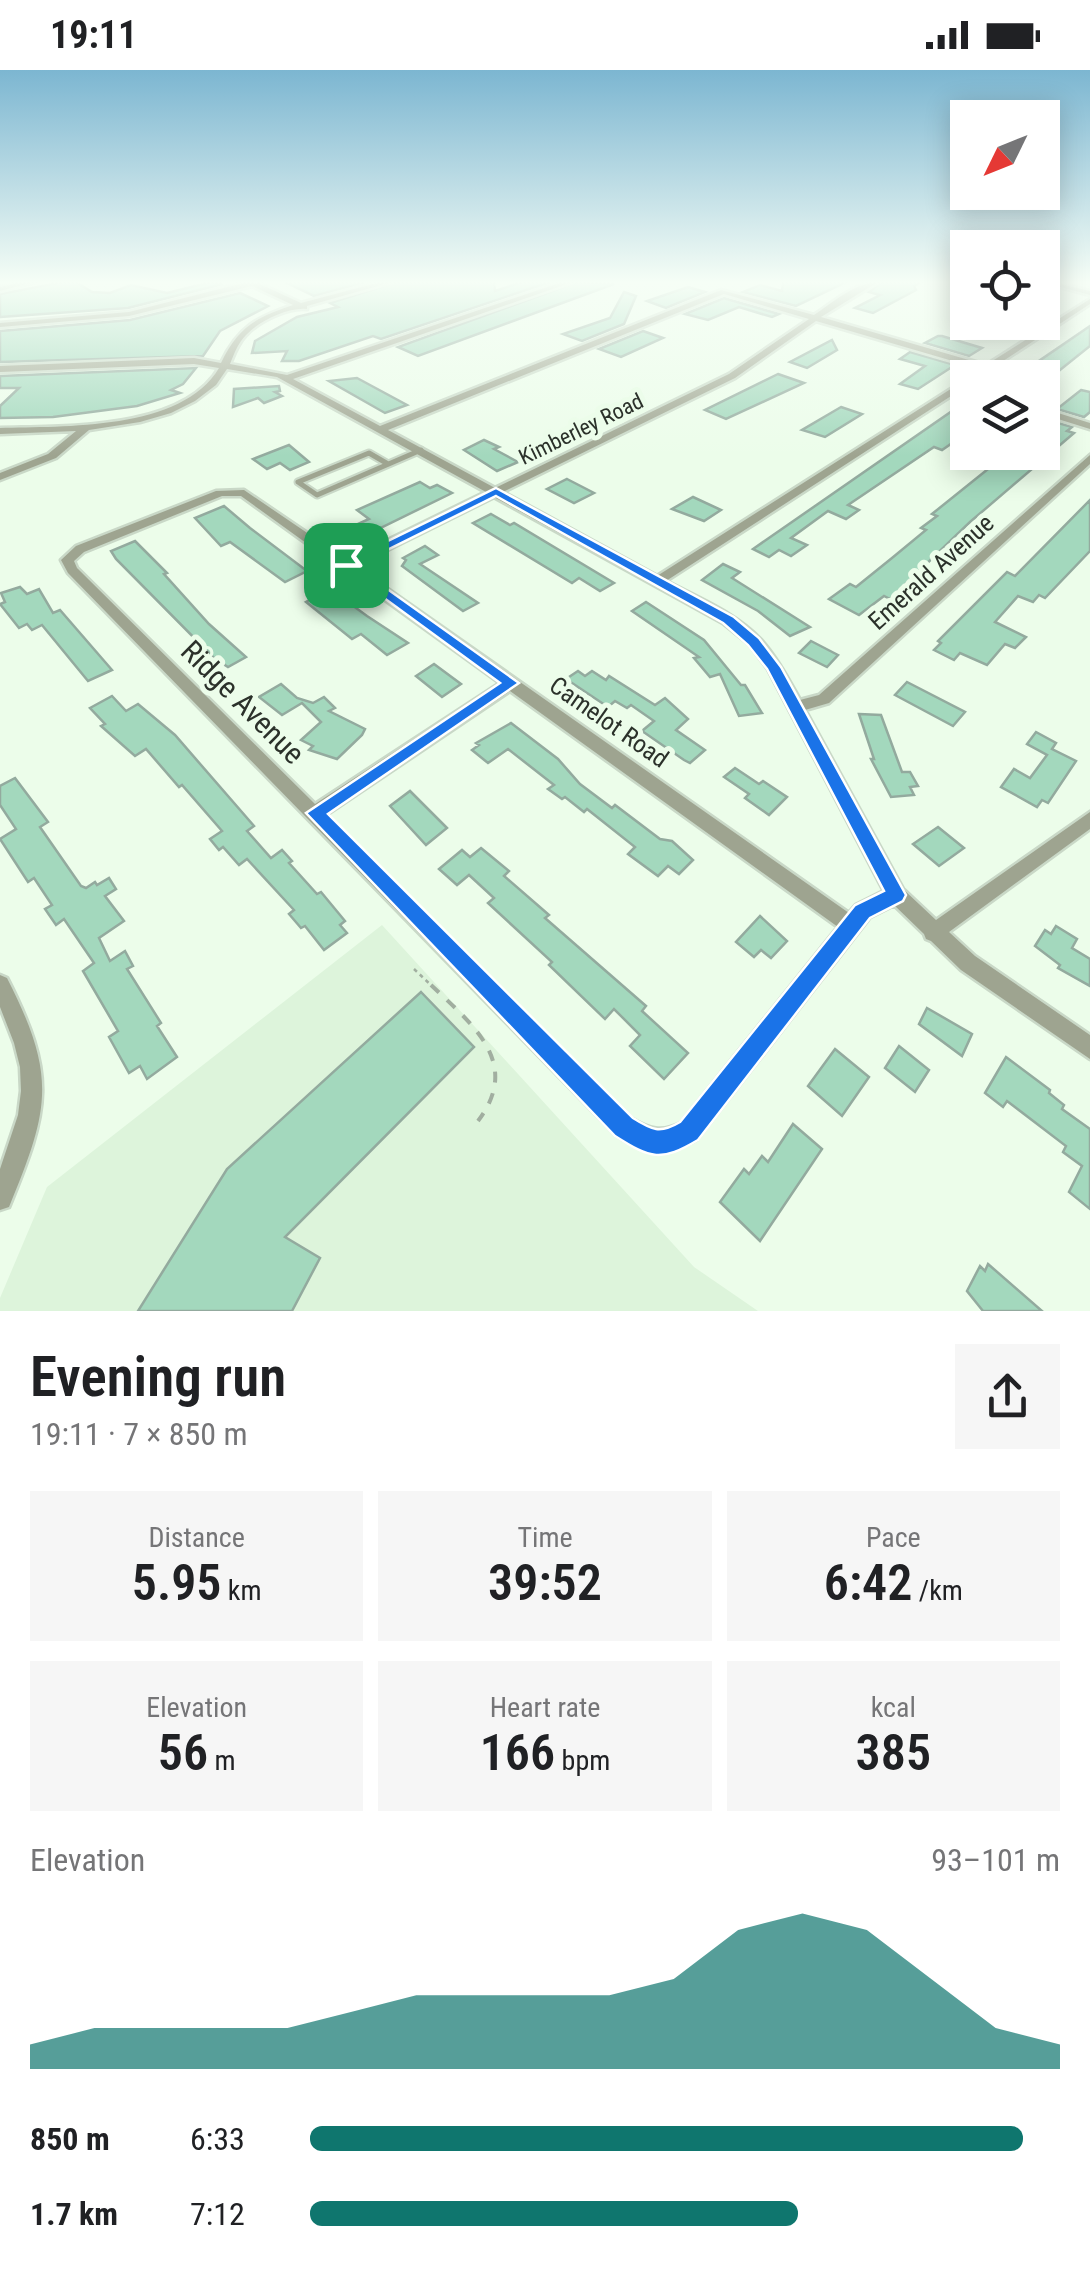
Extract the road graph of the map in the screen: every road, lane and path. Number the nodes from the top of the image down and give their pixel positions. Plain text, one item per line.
1 (236, 340) edge
2 (400, 340) edge
3 (601, 340) edge
4 (781, 340) edge
5 (893, 340) edge
6 (1031, 340) edge
7 (961, 360) edge
8 (1000, 360) edge
9 (225, 364) junction
10 (0, 369) edge
11 (288, 378) junction
12 (950, 393) edge
13 (1060, 416) edge
14 (88, 426) junction
15 (1090, 426) edge
16 (382, 428) junction
17 (0, 431) edge
18 (421, 450) junction
19 (1090, 458) edge
20 (388, 464) junction
21 (0, 477) edge
22 (496, 492) junction
23 (67, 565) joint
24 (346, 565) junction
25 (659, 580) junction
26 (511, 683) junction
27 (796, 706) junction
28 (315, 813) junction
29 (1090, 819) edge
30 (896, 895) junction
31 (851, 926) junction
32 (932, 933) junction
33 (414, 968) dead end
34 (0, 985) edge
35 (1090, 1048) edge
36 (478, 1121) dead end
37 (0, 1198) edge

1 - 9 street
2 - 11 street
3 - 16 street
4 - 22 street, Kimberley Road
5 - 7 street
6 - 8 street
9 - 10 street
9 - 11 street
9 - 14 street
11 - 16 street
12 - 25 street
13 - 15 street
14 - 17 street
14 - 21 street
16 - 18 street
18 - 20 lane
18 - 22 street
19 - 27 street, Emerald Avenue
20 - 20 lane
22 - 24 street, Kimberley Road
22 - 25 street
23 - 24 street, Camelot Road
23 - 28 street, Ridge Avenue
24 - 26 street, Camelot Road
25 - 27 street
26 - 28 street
26 - 31 street, Camelot Road
27 - 30 street
28 - 31 street, Ridge Avenue
29 - 32 street
30 - 31 street
30 - 32 street
32 - 35 street
33 - 36 path
34 - 37 street

